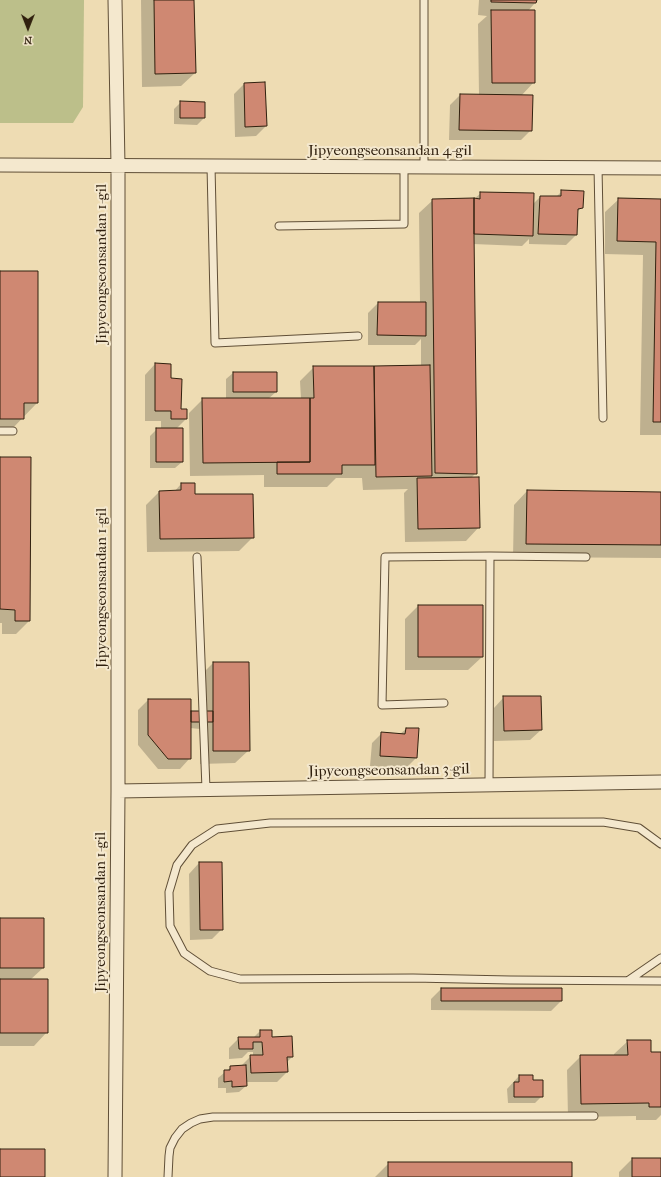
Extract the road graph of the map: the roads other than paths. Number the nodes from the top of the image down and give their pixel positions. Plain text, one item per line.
1 (116, 0) edge
2 (424, 0) edge
3 (0, 165) edge
4 (118, 166) junction
5 (211, 166) junction
6 (404, 167) junction
7 (424, 167) junction
8 (598, 167) junction
9 (661, 168) edge
10 (279, 226) dead end
11 (358, 336) dead end
12 (603, 418) dead end
13 (0, 431) edge
14 (13, 431) dead end
15 (490, 556) junction
16 (197, 557) dead end
17 (586, 557) dead end
18 (444, 703) dead end
19 (661, 782) edge
20 (489, 785) junction
21 (206, 789) junction
22 (118, 791) junction
23 (661, 844) edge
24 (661, 958) edge
25 (629, 980) junction
26 (661, 981) edge
27 (594, 1116) dead end
28 (115, 1177) edge
29 (168, 1177) edge

1 - 4 street, Jipyeongseonsandan 1-gil
2 - 7 lane
3 - 4 street, Jipyeongseonsandan 4-gil
4 - 5 street, Jipyeongseonsandan 4-gil
4 - 22 street, Jipyeongseonsandan 1-gil
5 - 6 street, Jipyeongseonsandan 4-gil
5 - 11 lane
6 - 7 street, Jipyeongseonsandan 4-gil
6 - 10 lane
7 - 8 street, Jipyeongseonsandan 4-gil
8 - 9 street, Jipyeongseonsandan 4-gil
8 - 12 lane
13 - 14 lane
15 - 17 lane
15 - 18 lane
15 - 20 lane
16 - 21 lane
19 - 20 street, Jipyeongseonsandan 3-gil
20 - 21 street, Jipyeongseonsandan 3-gil
21 - 22 street, Jipyeongseonsandan 3-gil
22 - 28 street, Jipyeongseonsandan 1-gil
23 - 25 lane
24 - 25 lane
25 - 26 lane
27 - 29 lane

